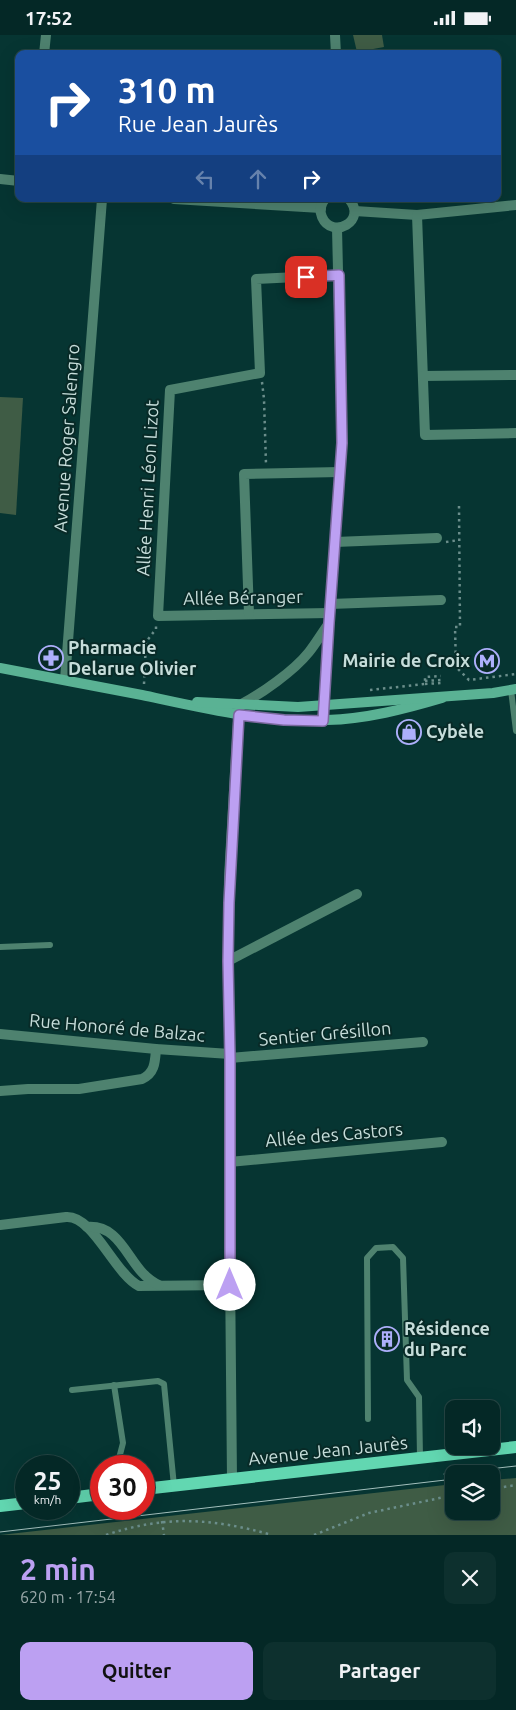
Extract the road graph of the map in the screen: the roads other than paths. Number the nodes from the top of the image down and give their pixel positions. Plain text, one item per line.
1 (46, 35) edge
2 (335, 35) edge
3 (44, 50) edge
4 (336, 50) edge
5 (0, 179) edge
6 (15, 181) edge
7 (102, 202) edge
8 (270, 202) edge
9 (352, 202) edge
10 (323, 204) edge
11 (516, 205) edge
12 (355, 211) junction
13 (417, 215) junction
14 (337, 228) junction
15 (339, 275) junction
16 (516, 375) edge
17 (423, 376) junction
18 (516, 433) edge
19 (340, 472) junction
20 (437, 538) dead end
21 (335, 542) junction
22 (441, 600) dead end
23 (330, 613) junction
24 (249, 614) junction
25 (158, 616) joint
26 (0, 668) edge
27 (65, 680) junction
28 (514, 692) edge
29 (442, 698) junction
30 (324, 706) junction
31 (239, 710) junction
32 (323, 721) junction
33 (516, 731) edge
34 (357, 894) dead end
35 (50, 945) dead end
36 (0, 947) edge
37 (228, 961) junction
38 (0, 1035) edge
39 (423, 1042) dead end
40 (156, 1049) junction
41 (230, 1056) junction
42 (0, 1091) edge
43 (442, 1142) dead end
44 (229, 1161) junction
45 (0, 1225) edge
46 (87, 1227) junction
47 (160, 1285) junction
48 (230, 1285) junction
49 (114, 1385) junction
50 (72, 1390) dead end
51 (368, 1419) dead end
52 (516, 1447) edge
53 (120, 1455) edge
54 (420, 1458) junction
55 (232, 1479) junction
56 (174, 1486) junction
57 (155, 1488) edge
58 (15, 1504) edge
59 (0, 1506) edge

1 - 3 street
2 - 4 street
5 - 6 street
7 - 27 street, Avenue Roger Salengro
8 - 10 street
9 - 12 street
10 - 14 street
11 - 13 street
12 - 13 street
12 - 14 street
13 - 17 street
14 - 15 street
15 - 19 street
15 - 25 street, Allée Henri Léon Lizot
16 - 17 street
17 - 18 street
19 - 21 street
19 - 24 street
20 - 21 street
21 - 23 street
22 - 23 street, Allée Béranger
23 - 24 street, Allée Béranger
23 - 30 street
23 - 31 street
24 - 25 street, Allée Béranger
26 - 27 main road
27 - 31 main road
28 - 29 main road
28 - 33 lane
29 - 30 main road
29 - 32 main road
30 - 31 main road
30 - 32 street
31 - 32 main road
31 - 37 street
34 - 37 street
35 - 36 lane
37 - 41 street
38 - 40 street, Rue Honoré de Balzac
39 - 41 street, Sentier Grésillon
40 - 41 street, Rue Honoré de Balzac
40 - 42 street
41 - 44 street
43 - 44 street, Allée des Castors
44 - 48 street
45 - 46 street
46 - 47 street
46 - 47 street
47 - 48 street
48 - 55 street
49 - 50 lane
49 - 53 lane
49 - 56 lane
51 - 54 lane
52 - 54 main road, Avenue Jean Jaurès
54 - 55 main road, Avenue Jean Jaurès
55 - 56 main road, Avenue Jean Jaurès
56 - 57 main road, Avenue Jean Jaurès
58 - 59 main road

